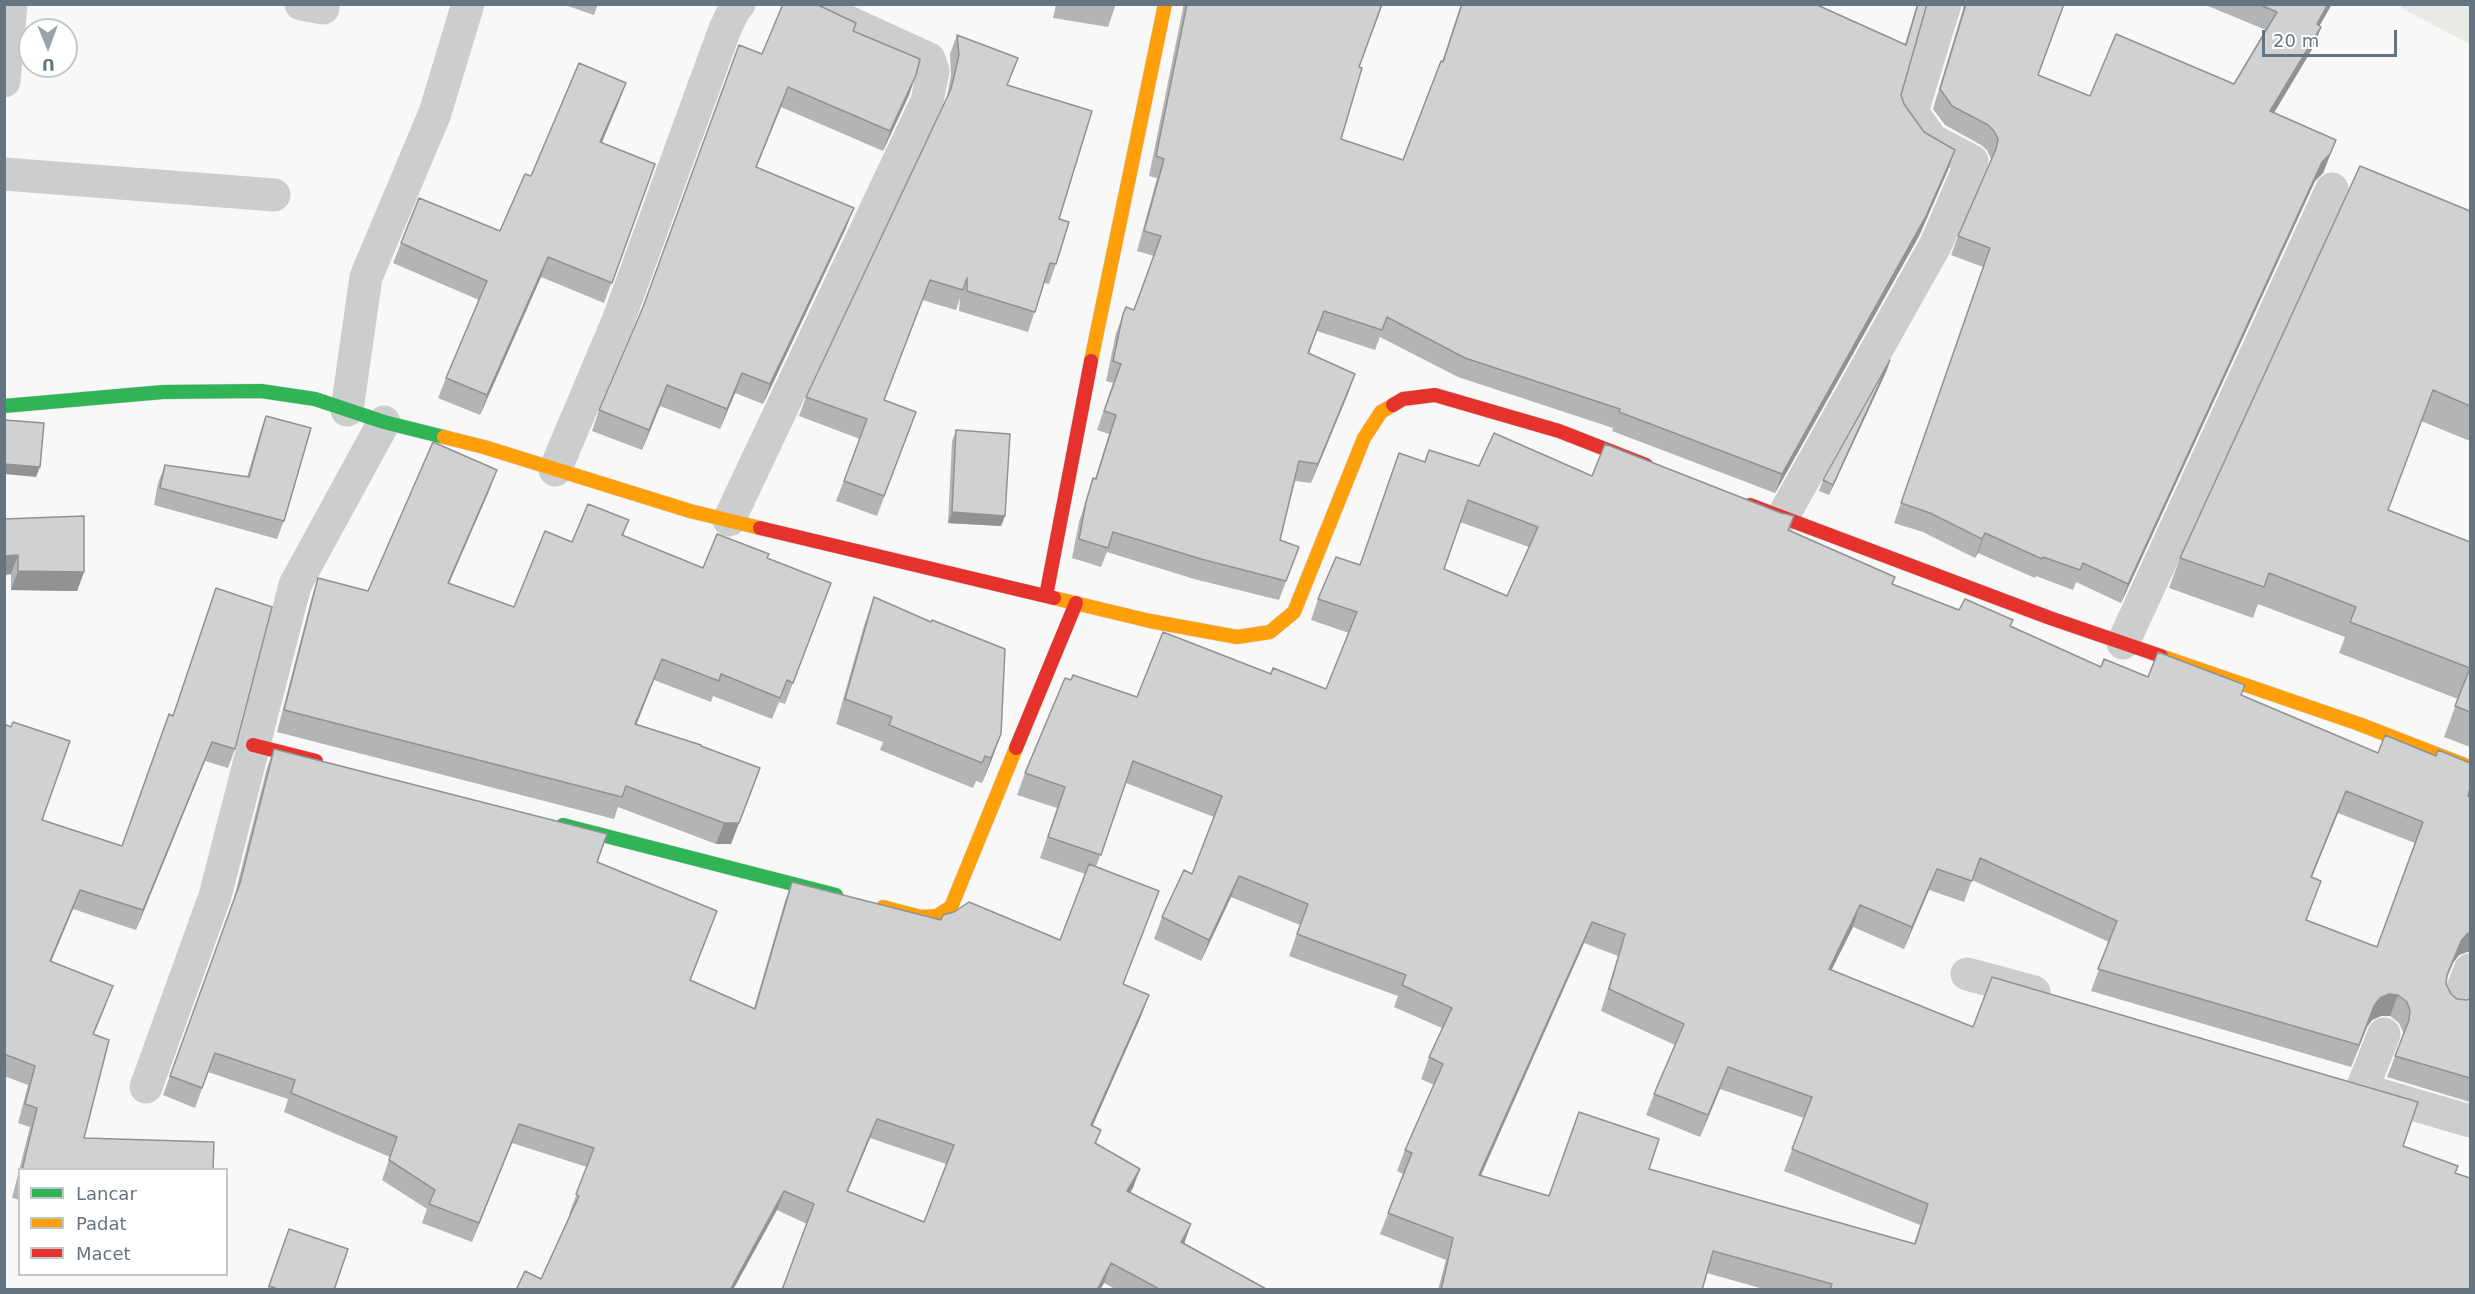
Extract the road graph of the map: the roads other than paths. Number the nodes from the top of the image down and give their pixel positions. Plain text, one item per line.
1 (11, 4) edge
2 (468, 4) edge
3 (739, 4) edge
4 (809, 4) edge
5 (1165, 4) edge
6 (1945, 4) edge
7 (4, 81) edge
8 (4, 174) edge
9 (2332, 189) dead end
10 (274, 195) dead end
11 (4, 406) edge
12 (347, 410) junction
13 (384, 422) junction
14 (555, 470) junction
15 (1659, 470) edge
16 (1738, 500) edge
17 (1782, 518) junction
18 (729, 520) junction
19 (1046, 596) junction
20 (1076, 603) junction
21 (2123, 643) junction
22 (253, 745) junction
23 (334, 766) edge
24 (2470, 767) edge
25 (553, 822) edge
26 (2470, 970) edge
27 (1967, 974) dead end
28 (2063, 1000) edge
29 (2457, 1002) edge
30 (2384, 1034) dead end
31 (2329, 1079) edge
32 (146, 1087) dead end
33 (2362, 1089) junction
34 (2470, 1121) edge

1 - 7 street
2 - 12 street
3 - 14 street
4 - 18 street
5 - 19 street
6 - 17 street
8 - 10 street
9 - 21 street
11 - 12 street
12 - 13 street
13 - 14 street
13 - 22 street
14 - 18 street
15 - 20 street
16 - 17 street
17 - 21 street
18 - 19 street
19 - 20 street
20 - 25 street
21 - 24 street
22 - 23 street
22 - 32 street
26 - 29 street
27 - 28 street
30 - 33 street
31 - 33 street
33 - 34 street

